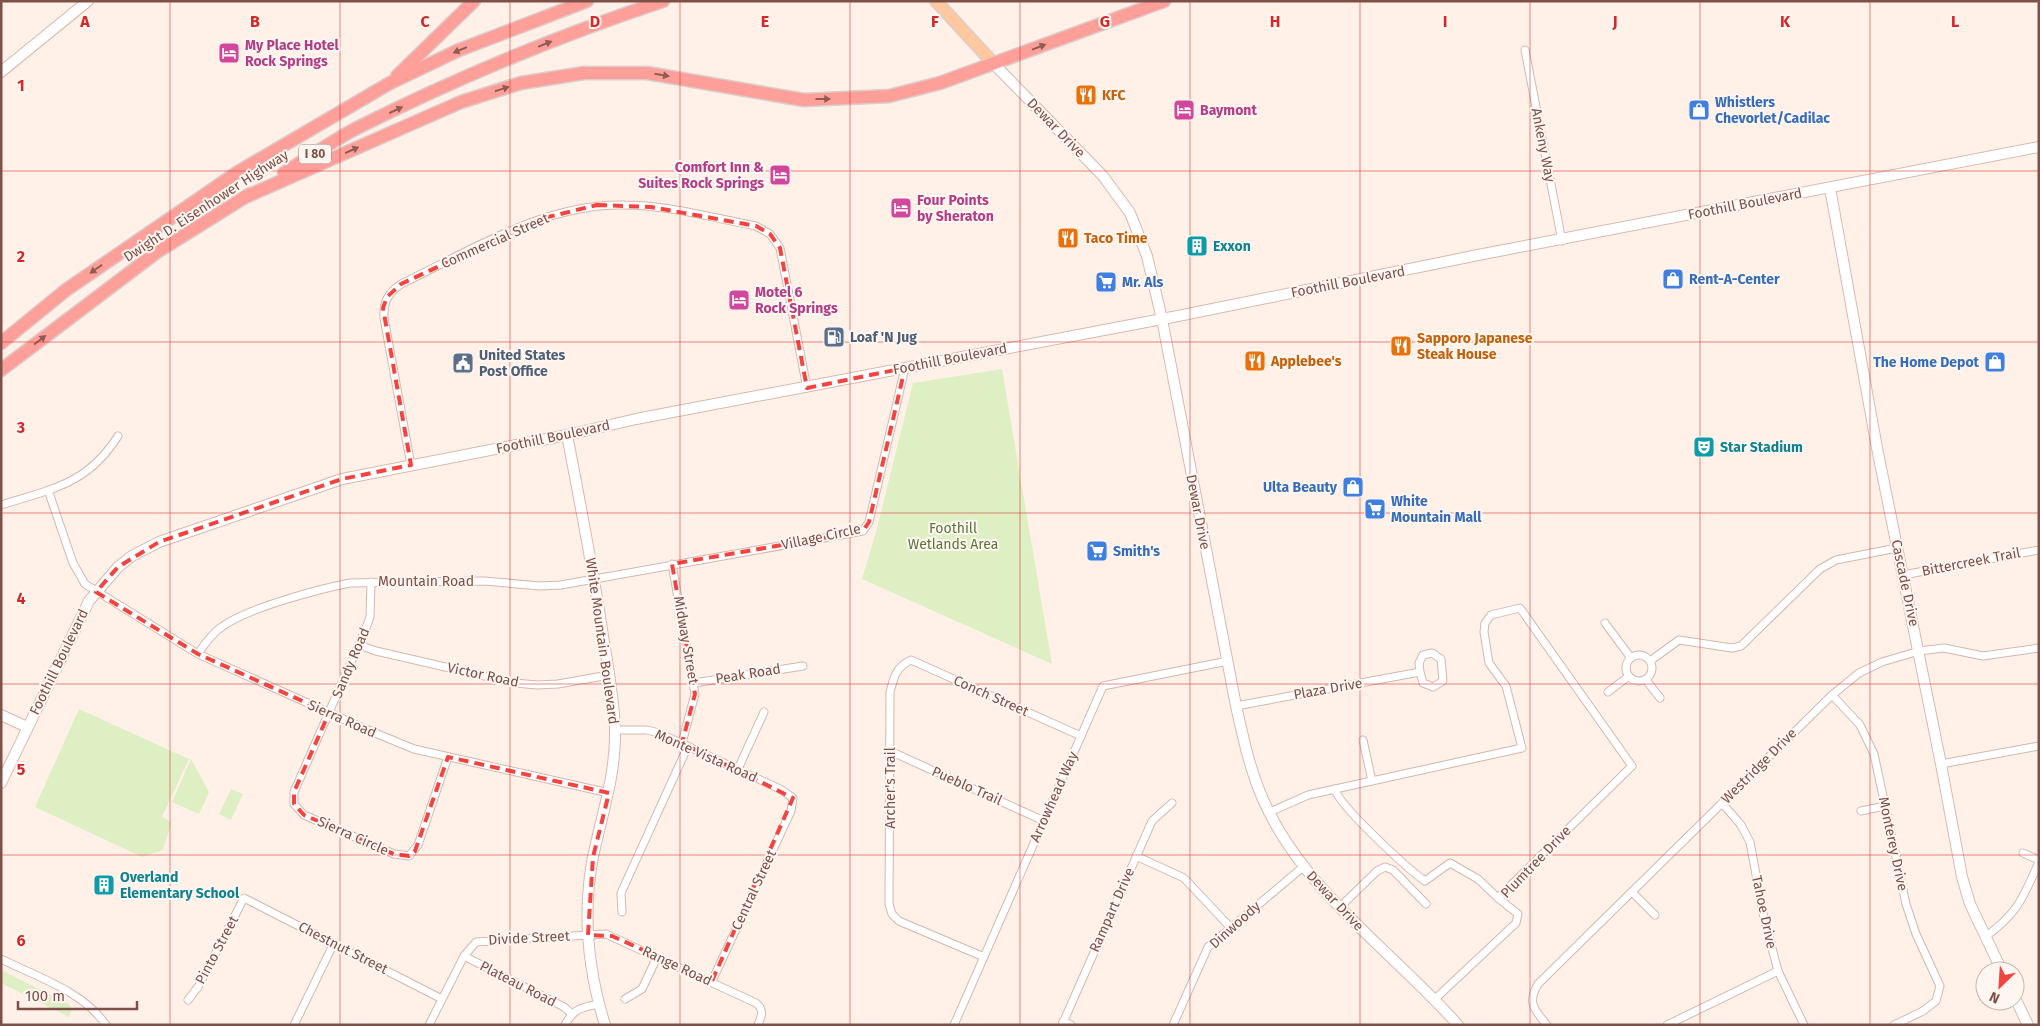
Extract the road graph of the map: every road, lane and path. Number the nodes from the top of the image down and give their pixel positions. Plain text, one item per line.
1 (88, 1) edge
2 (474, 1) edge
3 (587, 1) edge
4 (663, 1) edge
5 (936, 1) edge
6 (1164, 1) edge
7 (1525, 50) dead end
8 (994, 64) junction
9 (1, 72) edge
10 (390, 83) junction
11 (2039, 147) edge
12 (1830, 188) junction
13 (243, 198) junction
14 (1562, 241) junction
15 (1162, 319) junction
16 (1, 343) edge
17 (905, 368) junction
18 (1, 370) edge
19 (807, 388) junction
20 (567, 435) junction
21 (118, 436) dead end
22 (411, 465) junction
23 (48, 490) junction
24 (1, 505) edge
25 (1897, 548) junction
26 (2039, 550) edge
27 (672, 564) junction
28 (1903, 575) junction
29 (595, 578) junction
30 (370, 582) junction
31 (96, 592) junction
32 (1605, 623) dead end
33 (359, 645) junction
34 (2039, 648) edge
35 (1919, 651) junction
36 (198, 654) junction
37 (1631, 658) junction
38 (1228, 660) junction
39 (1650, 661) junction
40 (902, 664) joint
41 (803, 666) dead end
42 (1420, 672) junction
43 (609, 675) junction
44 (1629, 676) junction
45 (1646, 680) junction
46 (694, 683) junction
47 (1608, 692) dead end
48 (1832, 695) junction
49 (1660, 698) dead end
50 (1236, 706) junction
51 (764, 712) dead end
52 (328, 713) junction
53 (1, 715) edge
54 (27, 727) junction
55 (615, 730) junction
56 (1081, 736) junction
57 (1363, 740) dead end
58 (685, 744) junction
59 (2039, 746) edge
60 (890, 751) junction
61 (448, 757) junction
62 (1941, 764) junction
63 (738, 769) junction
64 (1372, 782) junction
65 (1, 783) edge
66 (1335, 789) junction
67 (609, 793) junction
68 (793, 798) joint
69 (1172, 803) dead end
70 (1722, 803) junction
71 (1885, 806) junction
72 (1861, 811) dead end
73 (1270, 812) junction
74 (1044, 821) junction
75 (2023, 853) dead end
76 (1136, 856) junction
77 (2039, 861) edge
78 (1304, 867) junction
79 (1632, 892) junction
80 (244, 898) joint
81 (1498, 898) junction
82 (1426, 904) dead end
83 (1340, 907) junction
84 (622, 912) dead end
85 (1654, 915) dead end
86 (1230, 927) junction
87 (588, 935) junction
88 (1985, 937) junction
89 (334, 943) junction
90 (464, 956) junction
91 (657, 957) junction
92 (984, 957) junction
93 (1, 959) edge
94 (1997, 961) edge
95 (1778, 971) junction
96 (712, 982) junction
97 (442, 999) junction
98 (625, 999) dead end
99 (1435, 999) junction
100 (188, 1000) dead end
101 (599, 1004) junction
102 (2021, 1011) edge
103 (571, 1013) junction
104 (1063, 1023) edge
105 (106, 1025) edge
106 (294, 1025) edge
107 (429, 1025) edge
108 (565, 1025) edge
109 (605, 1025) edge
110 (758, 1025) edge
111 (954, 1025) edge
112 (1071, 1025) edge
113 (1173, 1025) edge
114 (1458, 1025) edge
115 (1547, 1025) edge
116 (1667, 1025) edge
117 (1804, 1025) edge
118 (1894, 1025) edge
119 (2028, 1025) edge

1 - 9 street
2 - 10 highway
3 -> 10 highway, Dwight D. Eisenhower Highway / I 80
13 -> 4 highway, Dwight D. Eisenhower Highway / I 80
5 - 8 main road, Dewar Drive
8 -> 6 highway
7 - 14 street, Ankeny Way
13 -> 8 highway
8 - 15 street, Dewar Drive
10 -> 16 highway, Dwight D. Eisenhower Highway / I 80
11 - 12 street, Foothill Boulevard
12 - 14 street, Foothill Boulevard
12 - 25 street, Cascade Drive
18 -> 13 highway, Dwight D. Eisenhower Highway / I 80
14 - 15 street, Foothill Boulevard
15 - 17 street, Foothill Boulevard
15 - 38 street, Dewar Drive
17 - 19 street, Foothill Boulevard
17 - 27 street, Village Circle
19 - 20 street, Foothill Boulevard
19 - 22 street, Commercial Street
20 - 22 street, Foothill Boulevard
20 - 29 street, White Mountain Boulevard
21 - 23 street
22 - 31 street, Foothill Boulevard
23 - 24 street
23 - 31 street, Sierra Road
25 - 28 street, Cascade Drive
25 - 39 street
26 - 28 street, Bittercreek Trail
27 - 29 street, Mountain Road
27 - 46 street, Midway Street
28 - 35 street, Cascade Drive
29 - 30 street, Mountain Road
29 - 43 street, White Mountain Boulevard
30 - 33 street, Sandy Road
30 - 36 street, Mountain Road
31 - 36 street, Sierra Road
31 - 54 street, Foothill Boulevard
32 - 37 street
33 - 43 street, Victor Road
33 - 52 street, Sandy Road
34 - 35 street, Westridge Drive
35 - 48 street, Westridge Drive
35 - 62 street, Cascade Drive
36 - 52 street, Sierra Road
37 - 39 street
37 - 44 street
38 - 50 street, Dewar Drive
38 - 56 street, Arrowhead Way
39 - 45 street
40 - 56 street, Conch Street
40 - 60 street, Archer's Trail
41 - 46 street, Peak Road
42 - 42 street
42 - 50 street, Plaza Drive
43 - 55 street, White Mountain Boulevard
44 - 45 street
44 - 47 street
45 - 49 street
46 - 58 street, Midway Street
48 - 70 street, Westridge Drive
48 - 71 street, Monterey Drive
50 - 73 street, Dewar Drive
51 - 63 street
52 - 61 street, Sierra Road
52 - 61 street, Sierra Circle
53 - 54 street
54 - 65 street, Foothill Boulevard
55 - 58 street, Monte Vista Road
55 - 67 street, White Mountain Boulevard
56 - 74 street, Arrowhead Way
57 - 64 street
58 - 63 street, Monte Vista Road
58 - 84 street, Midway Street
59 - 62 street
60 - 74 street, Pueblo Trail
60 - 92 street, Archer's Trail
61 - 67 street, Sierra Road
62 - 88 street, Cascade Drive
63 - 68 street, Monte Vista Road
64 - 66 street
64 - 81 street, Plumtree Drive
66 - 73 street
66 - 81 street
67 - 87 street, White Mountain Boulevard
68 - 96 street, Central Street
69 - 76 street, Rampart Drive
70 - 79 street, Westridge Drive
70 - 95 street, Tahoe Drive
71 - 72 street
71 - 118 street, Monterey Drive
73 - 78 street, Dewar Drive
74 - 92 street, Arrowhead Way
75 - 77 street
76 - 86 street
76 - 104 street, Rampart Drive
77 - 88 street
78 - 83 street, Dewar Drive
78 - 86 street, Dinwoody
79 - 85 street
79 - 115 street, Westridge Drive
80 - 89 street, Chestnut Street
80 - 100 street, Pinto Street
81 - 99 street, Plumtree Drive
82 - 83 street
83 - 99 street, Dewar Drive
86 - 113 street, Dinwoody
87 - 90 street, Divide Street
87 - 91 street, Range Road
87 - 101 street, White Mountain Boulevard
88 - 94 street, Cascade Drive
89 - 97 street, Chestnut Street
89 - 106 street
90 - 97 street, Divide Street
90 - 103 street, Plateau Road
91 - 96 street, Range Road
91 - 98 street
92 - 111 street, Arrowhead Way
93 - 105 street
95 - 116 street
95 - 117 street, Tahoe Drive
96 - 110 street, Range Road
97 - 107 street, Divide Street
99 - 114 street, Dewar Drive
101 - 103 street
101 - 109 street, White Mountain Boulevard
102 - 119 street
103 - 108 street
104 - 112 street

